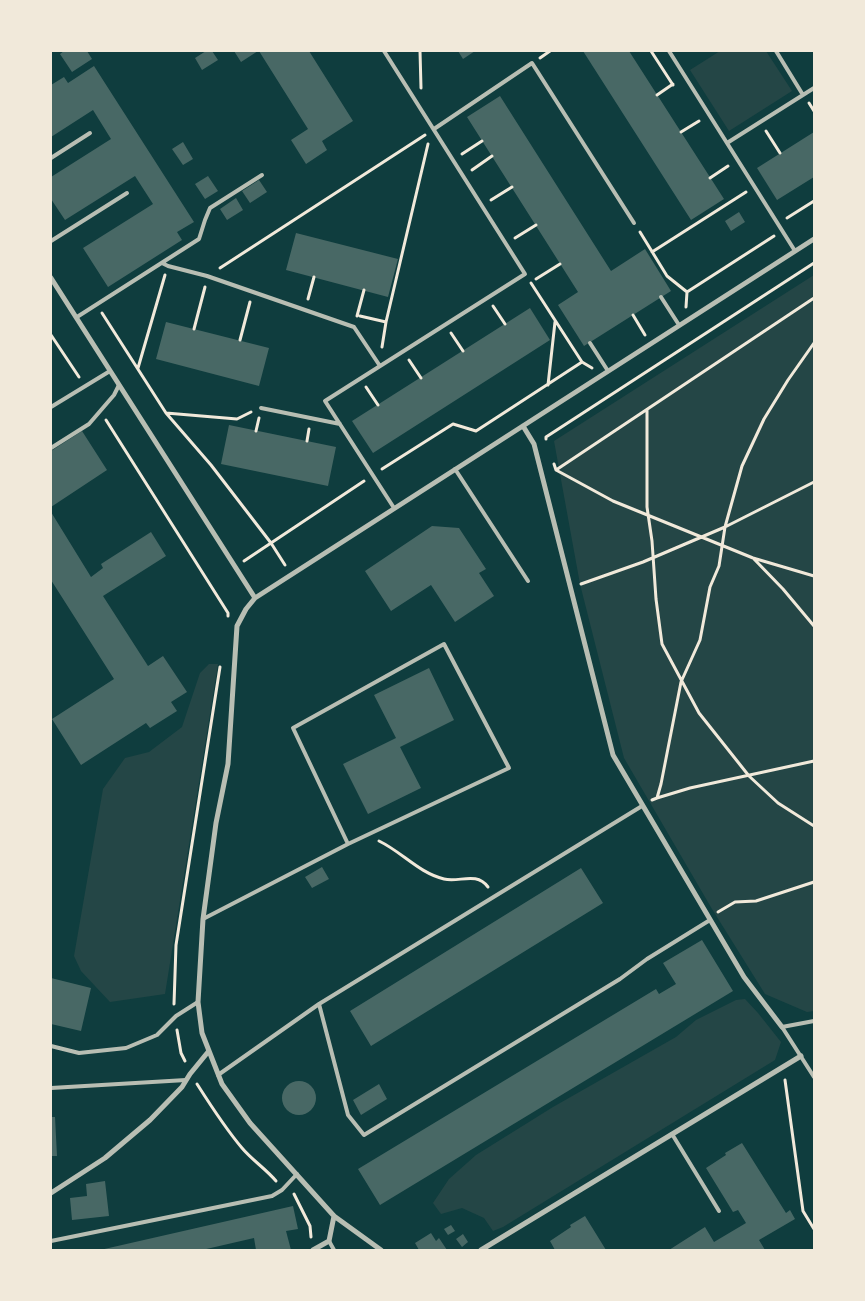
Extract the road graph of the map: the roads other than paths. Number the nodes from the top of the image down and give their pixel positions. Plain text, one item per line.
1 (384, 51) edge
2 (668, 51) edge
3 (776, 51) edge
4 (814, 88) edge
5 (803, 94) junction
6 (434, 129) junction
7 (90, 133) dead end
8 (727, 143) junction
9 (51, 158) edge
10 (262, 175) dead end
11 (127, 193) dead end
12 (634, 223) road end
13 (814, 239) edge
14 (51, 241) edge
15 (795, 251) junction
16 (162, 263) junction
17 (51, 278) edge
18 (661, 297) dead end
19 (76, 317) junction
20 (679, 326) junction
21 (590, 342) dead end
22 (380, 366) junction
23 (110, 371) junction
24 (608, 371) junction
25 (119, 385) junction
26 (51, 407) edge
27 (261, 408) road end
28 (340, 424) junction
29 (523, 426) junction
30 (51, 448) edge
31 (455, 469) junction
32 (394, 508) junction
33 (528, 581) dead end
34 (255, 598) junction
35 (642, 806) junction
36 (348, 844) junction
37 (202, 919) junction
38 (710, 920) junction
39 (198, 1002) junction
40 (319, 1004) junction
41 (814, 1021) edge
42 (782, 1027) junction
43 (51, 1046) edge
44 (208, 1052) junction
45 (801, 1056) junction
46 (814, 1064) edge
47 (807, 1066) junction
48 (218, 1074) junction
49 (814, 1077) edge
50 (187, 1080) junction
51 (51, 1088) edge
52 (672, 1134) junction
53 (297, 1174) junction
54 (51, 1193) edge
55 (719, 1211) dead end
56 (334, 1216) junction
57 (51, 1241) edge
58 (329, 1241) junction
59 (313, 1250) edge
60 (334, 1250) edge
61 (381, 1250) edge
62 (481, 1250) edge

1 - 6 lane
2 - 8 lane
3 - 5 lane
4 - 5 lane
5 - 8 lane
6 - 12 lane
6 - 22 lane
7 - 9 lane
8 - 15 lane
10 - 16 lane
11 - 14 lane
13 - 15 street
15 - 20 street
16 - 19 lane
16 - 22 lane
17 - 19 street
18 - 20 lane
19 - 23 street
20 - 24 street
21 - 24 lane
22 - 28 lane
23 - 25 street
23 - 26 lane
24 - 29 street
25 - 30 lane
25 - 34 street
27 - 28 lane
28 - 32 lane
29 - 31 street
29 - 35 street
31 - 32 street
31 - 33 lane
32 - 34 street
34 - 37 street
35 - 38 street
35 - 40 lane
36 - 36 lane
36 - 37 lane
37 - 39 street
38 - 40 lane
38 - 42 street
39 - 43 lane
39 - 44 street
40 - 48 lane
41 - 42 lane
42 - 45 lane
44 - 48 street
44 - 50 street
45 - 47 lane
45 - 52 street
46 - 47 lane
47 - 49 lane
48 - 53 street
50 - 51 lane
50 - 54 street
52 - 55 lane
52 - 62 street
53 - 56 street
53 - 57 lane
56 - 58 street
56 - 61 street
58 - 59 street
58 - 60 lane

